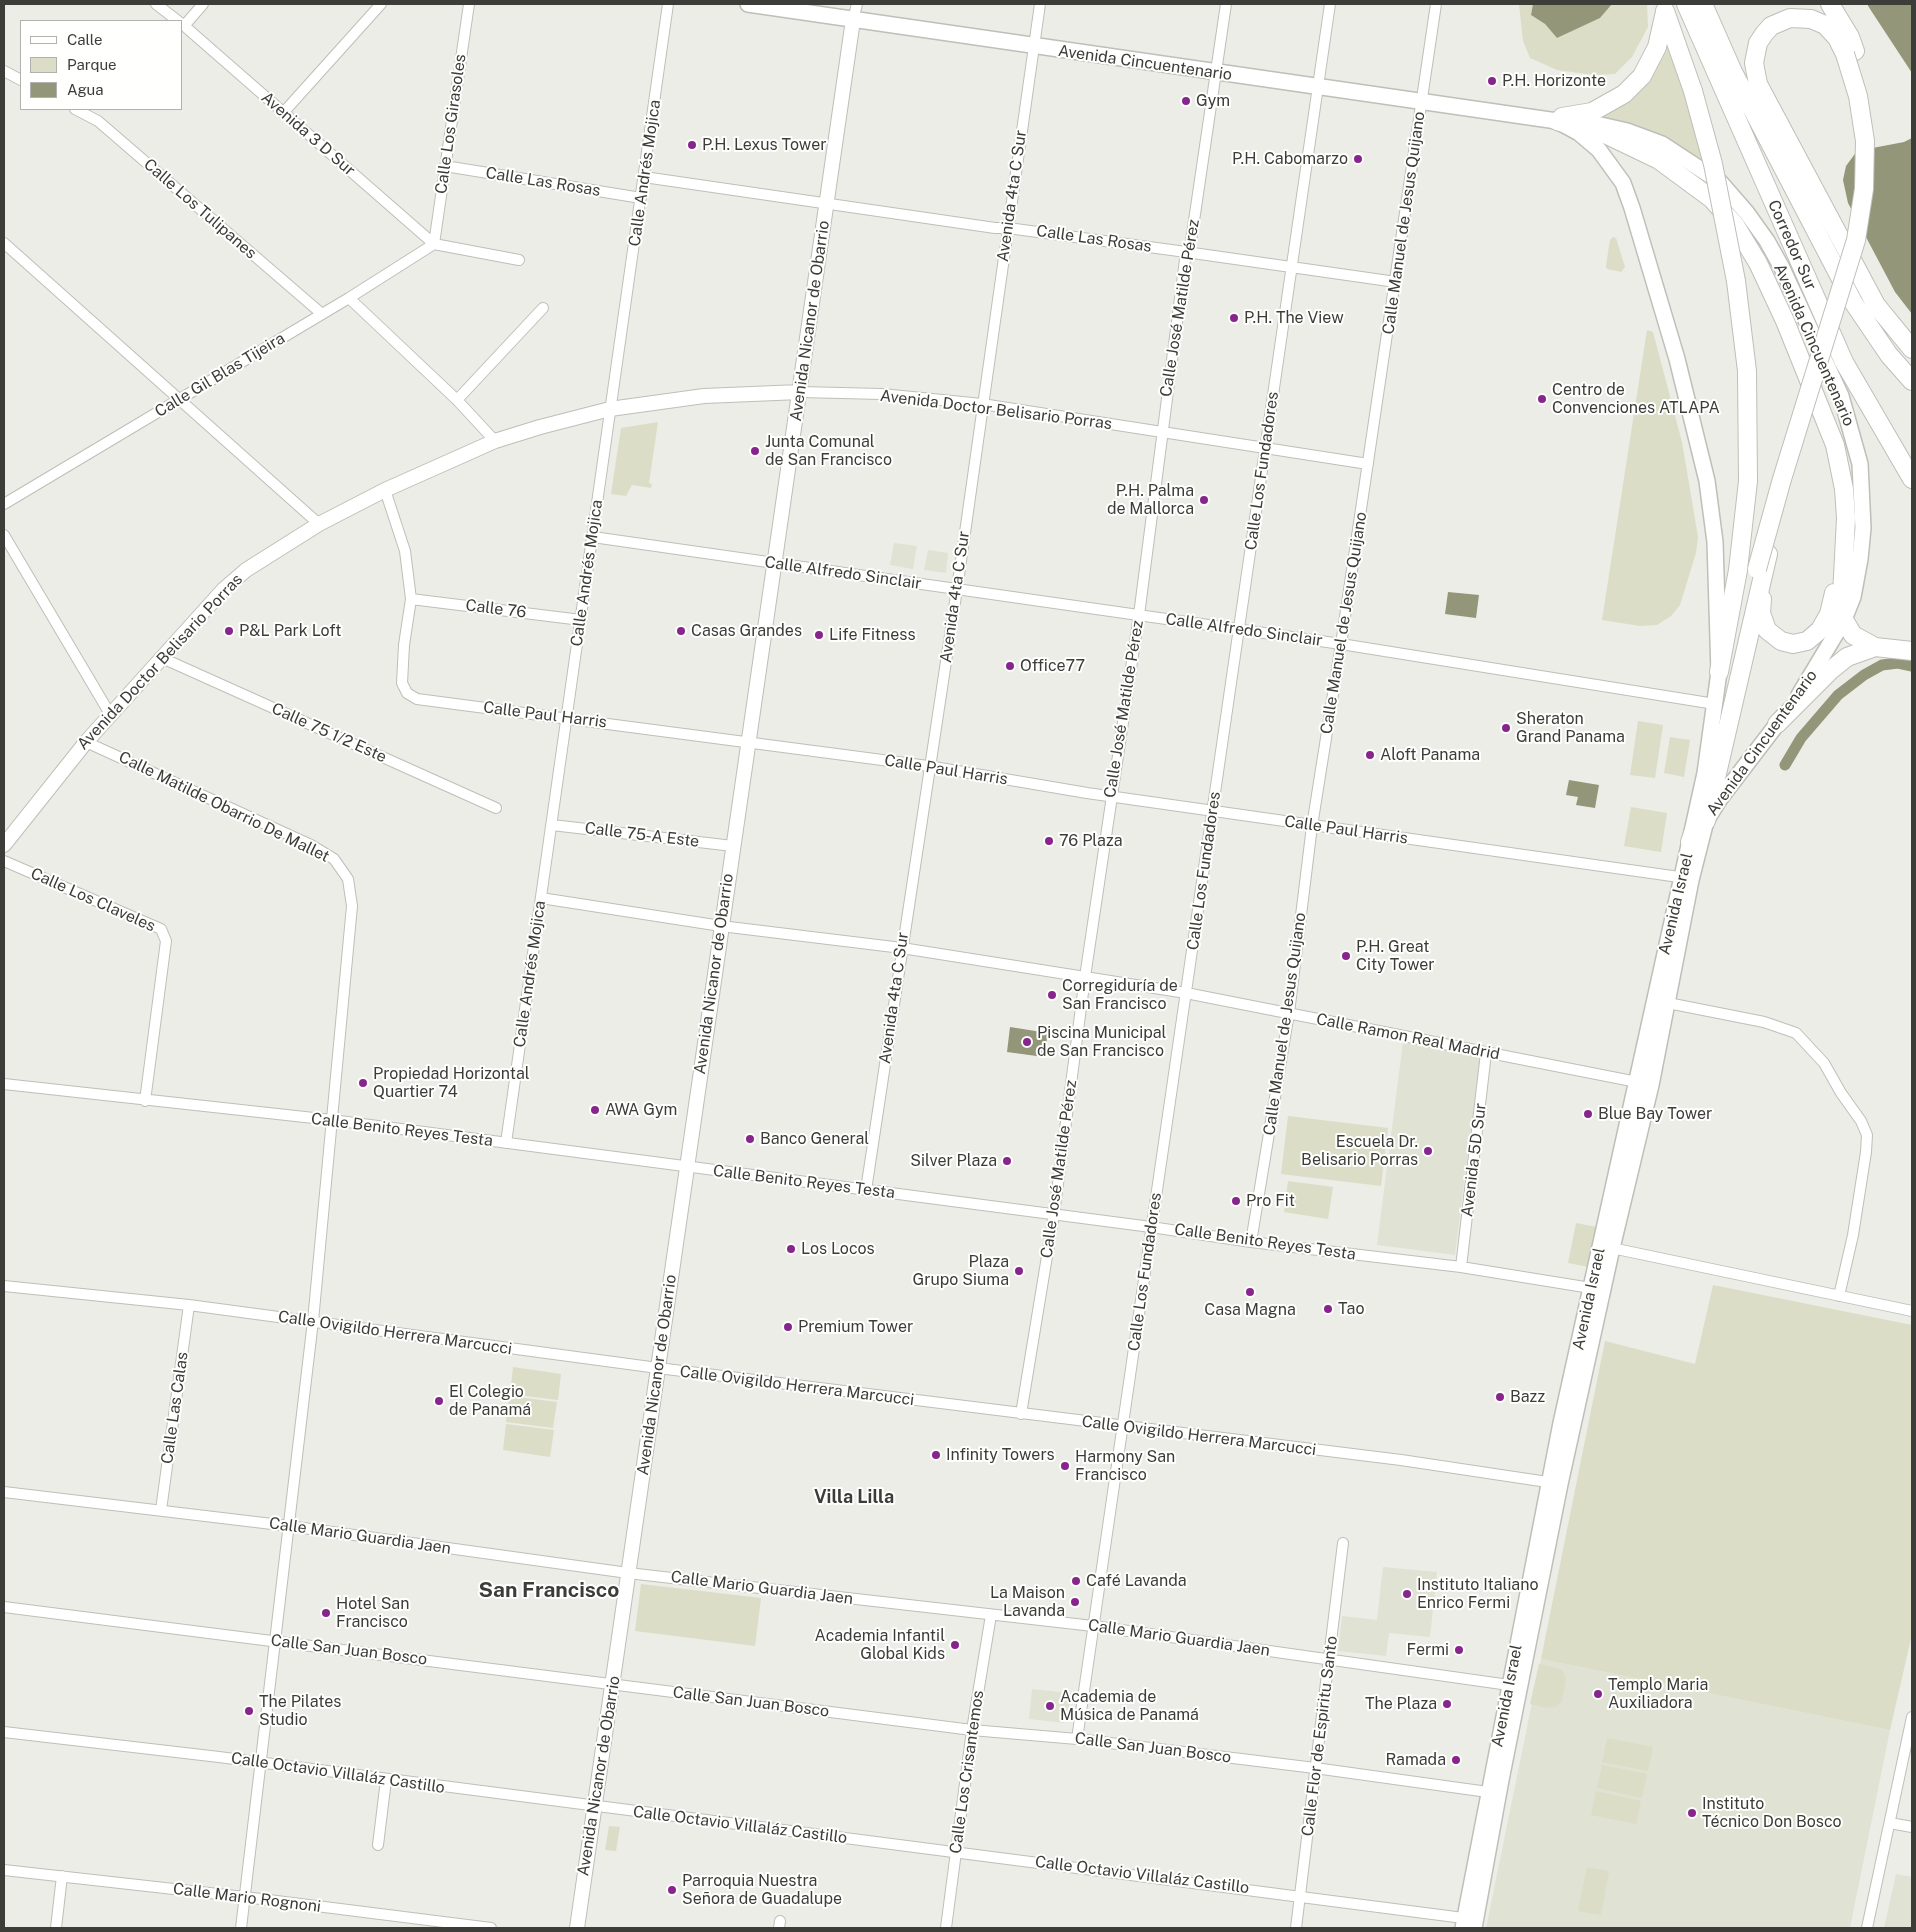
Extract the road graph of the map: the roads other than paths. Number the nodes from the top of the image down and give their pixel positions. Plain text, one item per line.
1 (156, 4) edge
2 (203, 4) edge
3 (468, 4) edge
4 (668, 4) edge
5 (748, 4) edge
6 (857, 4) edge
7 (1040, 4) edge
8 (1226, 4) edge
9 (1330, 4) edge
10 (1436, 4) edge
11 (1686, 4) edge
12 (1703, 4) edge
13 (1830, 4) edge
14 (378, 5) edge
15 (1663, 8) edge
16 (176, 20) edge
17 (853, 20) junction
18 (182, 23) edge
19 (182, 25) edge
20 (1034, 46) junction
21 (1850, 54) junction
22 (4, 71) edge
23 (1217, 74) junction
24 (20, 79) edge
25 (1318, 87) junction
26 (1422, 102) junction
27 (76, 110) edge
28 (284, 113) junction
29 (1554, 119) junction
30 (445, 166) junction
31 (644, 177) junction
32 (641, 198) junction
33 (827, 204) junction
34 (1008, 228) junction
35 (4, 243) edge
36 (434, 244) junction
37 (1186, 252) junction
38 (519, 260) dead end
39 (1291, 268) junction
40 (1396, 282) junction
41 (349, 298) junction
42 (543, 308) dead end
43 (322, 314) junction
44 (1912, 349) edge
45 (1912, 381) edge
46 (800, 392) junction
47 (180, 400) junction
48 (457, 400) junction
49 (982, 404) junction
50 (610, 409) junction
51 (1161, 432) junction
52 (495, 441) junction
53 (1266, 448) junction
54 (1368, 464) junction
55 (1912, 479) edge
56 (385, 490) junction
57 (4, 504) edge
58 (1846, 518) junction
59 (319, 524) junction
60 (4, 535) edge
61 (593, 537) junction
62 (775, 563) junction
63 (1760, 572) junction
64 (957, 589) junction
65 (411, 599) junction
66 (1139, 615) junction
67 (581, 620) junction
68 (1844, 622) junction
69 (1240, 629) junction
70 (1341, 644) junction
71 (1875, 647) junction
72 (1912, 651) edge
73 (162, 658) junction
74 (1719, 672) junction
75 (1715, 704) junction
76 (110, 714) junction
77 (567, 718) junction
78 (1777, 724) junction
79 (86, 742) junction
80 (748, 742) junction
81 (928, 766) junction
82 (1111, 796) junction
83 (496, 808) dead end
84 (1213, 810) junction
85 (1706, 821) junction
86 (552, 825) junction
87 (1312, 826) junction
88 (1690, 842) junction
89 (4, 845) edge
90 (733, 846) junction
91 (4, 861) edge
92 (1686, 878) junction
93 (541, 898) junction
94 (721, 926) junction
95 (902, 948) junction
96 (1084, 977) junction
97 (1186, 993) junction
98 (1668, 1003) junction
99 (1289, 1013) junction
100 (1486, 1053) junction
101 (4, 1084) edge
102 (1644, 1084) junction
103 (145, 1101) junction
104 (332, 1120) junction
105 (506, 1143) junction
106 (686, 1166) junction
107 (866, 1190) junction
108 (1054, 1214) junction
109 (1151, 1227) junction
110 (1251, 1242) junction
111 (1606, 1247) junction
112 (1460, 1267) junction
113 (4, 1286) edge
114 (1598, 1289) junction
115 (1839, 1296) junction
116 (189, 1305) junction
117 (1912, 1311) edge
118 (312, 1321) junction
119 (658, 1368) junction
120 (1021, 1414) junction
121 (1123, 1427) junction
122 (1554, 1483) junction
123 (4, 1492) edge
124 (161, 1510) junction
125 (288, 1526) junction
126 (1343, 1543) dead end
127 (628, 1573) junction
128 (4, 1607) edge
129 (991, 1616) junction
130 (1093, 1626) junction
131 (275, 1640) junction
132 (1330, 1660) junction
133 (613, 1684) junction
134 (1514, 1686) junction
135 (1912, 1724) edge
136 (972, 1730) junction
137 (4, 1732) edge
138 (1077, 1739) junction
139 (262, 1763) junction
140 (1315, 1768) junction
141 (386, 1780) junction
142 (1493, 1793) junction
143 (593, 1807) junction
144 (1890, 1824) junction
145 (1912, 1827) edge
146 (378, 1845) dead end
147 (956, 1852) junction
148 (4, 1870) edge
149 (62, 1876) junction
150 (1300, 1896) junction
151 (245, 1897) junction
152 (1469, 1923) edge
153 (56, 1928) edge
154 (242, 1928) edge
155 (491, 1928) edge
156 (577, 1928) edge
157 (946, 1928) edge
158 (1296, 1928) edge
159 (1867, 1928) edge

1 - 16 street, Avenida 3 D Sur
2 - 18 street
3 - 30 street, Calle Los Girasoles
4 - 31 street, Calle Andrés Mojica
5 - 17 main road, Avenida Cincuentenario
6 - 17 street
7 - 20 street, Avenida 4ta C Sur
8 - 23 street, Calle José Matilde Pérez
9 - 25 street, Calle Los Fundadores
10 - 26 street, Calle Manuel de Jesus Quijano
11 - 55 highway, Corredor Sur
12 - 45 highway, Corredor Sur
13 - 21 highway
14 - 28 street
15 - 29 highway
15 - 74 highway, bridge
17 - 20 main road, Avenida Cincuentenario
17 - 33 main road, Avenida Nicanor de Obarrio
19 - 28 street, Avenida 3 D Sur
20 - 23 main road, Avenida Cincuentenario
20 - 34 street, Avenida 4ta C Sur
21 - 44 highway
21 - 63 highway, bridge
21 - 63 highway
22 - 24 street
23 - 25 main road, Avenida Cincuentenario
23 - 37 street, Calle José Matilde Pérez
25 - 26 main road, Avenida Cincuentenario
25 - 39 street, Calle Los Fundadores
26 - 29 main road, Avenida Cincuentenario
26 - 40 street, Calle Manuel de Jesus Quijano
27 - 43 street, Calle Los Tulipanes
28 - 36 street, Avenida 3 D Sur
29 - 58 highway
29 - 68 main road, Avenida Cincuentenario
29 - 74 main road, Avenida Cincuentenario
30 - 32 street, Calle Las Rosas
30 - 36 street, Calle Los Girasoles
31 - 32 street, Calle Andrés Mojica
31 - 33 street, Calle Las Rosas
32 - 50 street, Calle Andrés Mojica
33 - 34 street, Calle Las Rosas
33 - 46 main road, Avenida Nicanor de Obarrio
34 - 37 street, Calle Las Rosas
34 - 49 street, Avenida 4ta C Sur
35 - 47 street
36 - 38 street
36 - 41 street, Calle Gil Blas Tijeira
37 - 39 street, Calle Las Rosas
37 - 51 street, Calle José Matilde Pérez
39 - 40 street, Calle Las Rosas
39 - 53 street, Calle Los Fundadores
40 - 54 street, Calle Manuel de Jesus Quijano
41 - 43 street, Calle Gil Blas Tijeira
41 - 48 street
42 - 48 street
43 - 47 street, Calle Gil Blas Tijeira
46 - 49 street, Avenida Doctor Belisario Porras
46 - 50 main road, Avenida Doctor Belisario Porras
46 - 62 main road, Avenida Nicanor de Obarrio
47 - 57 street, Calle Gil Blas Tijeira
47 - 59 street
48 - 52 street
49 - 51 street, Avenida Doctor Belisario Porras
49 - 64 street, Avenida 4ta C Sur
50 - 52 main road, Avenida Doctor Belisario Porras
50 - 61 street, Calle Andrés Mojica
51 - 53 street, Avenida Doctor Belisario Porras
51 - 66 street, Calle José Matilde Pérez
52 - 56 main road, Avenida Doctor Belisario Porras
53 - 54 street, Avenida Doctor Belisario Porras
53 - 69 street, Calle Los Fundadores
54 - 70 street, Calle Manuel de Jesus Quijano
56 - 59 main road, Avenida Doctor Belisario Porras
56 - 65 street, Calle Paul Harris
58 - 63 highway
58 - 68 highway
59 - 73 main road, Avenida Doctor Belisario Porras
60 - 76 street
61 - 62 street, Calle Alfredo Sinclair
61 - 67 street, Calle Andrés Mojica
62 - 64 street, Calle Alfredo Sinclair
62 - 80 main road, Avenida Nicanor de Obarrio
63 - 85 highway
63 - 88 highway
64 - 66 street, Calle Alfredo Sinclair
64 - 81 street, Avenida 4ta C Sur
65 - 67 street, Calle 76
65 - 77 street, Calle Paul Harris
66 - 69 street, Calle Alfredo Sinclair
66 - 82 street, Calle José Matilde Pérez
67 - 77 street, Calle Andrés Mojica
68 - 71 highway
68 - 78 main road, Avenida Cincuentenario
69 - 70 street, Calle Alfredo Sinclair
69 - 84 street, Calle Los Fundadores
70 - 75 street, Calle Alfredo Sinclair
70 - 87 street, Calle Manuel de Jesus Quijano
71 - 72 highway
71 - 78 highway
73 - 76 main road, Avenida Doctor Belisario Porras
73 - 83 street, Calle 75 1/2 Este
74 - 75 main road, Avenida Israel
75 - 88 main road, Avenida Israel
76 - 79 main road, Avenida Doctor Belisario Porras
77 - 80 street, Calle Paul Harris
77 - 86 street, Calle Andrés Mojica
78 - 85 main road, Avenida Cincuentenario
79 - 89 main road, Avenida Doctor Belisario Porras
79 - 104 street, Calle Matilde Obarrio De Mallet
80 - 81 street, Calle Paul Harris
80 - 90 main road, Avenida Nicanor de Obarrio
81 - 82 street, Calle Paul Harris
81 - 95 street, Avenida 4ta C Sur
82 - 84 street, Calle Paul Harris
82 - 96 street, Calle José Matilde Pérez
84 - 87 street, Calle Paul Harris
84 - 97 street, Calle Los Fundadores
85 - 92 main road, Avenida Cincuentenario
86 - 90 street, Calle 75-A Este
86 - 93 street, Calle Andrés Mojica
87 - 92 street, Calle Paul Harris
87 - 99 street, Calle Manuel de Jesus Quijano
88 - 92 main road, Avenida Israel
90 - 94 main road, Avenida Nicanor de Obarrio
91 - 103 street, Calle Los Claveles
92 - 98 main road, Avenida Israel
92 - 102 main road, Avenida Israel
93 - 94 street, Calle Ramon Real Madrid
93 - 105 street, Calle Andrés Mojica
94 - 95 street, Calle Ramon Real Madrid
94 - 106 main road, Avenida Nicanor de Obarrio
95 - 96 street, Calle Ramon Real Madrid
95 - 107 street, Avenida 4ta C Sur
96 - 97 street, Calle Ramon Real Madrid
96 - 108 street, Calle José Matilde Pérez
97 - 99 street, Calle Ramon Real Madrid
97 - 109 street, Calle Los Fundadores
98 - 102 main road, Avenida Israel
98 - 115 street
99 - 100 street, Calle Ramon Real Madrid
99 - 110 street, Calle Manuel de Jesus Quijano
100 - 102 street, Calle Ramon Real Madrid
100 - 112 street, Avenida 5D Sur
101 - 103 street, Calle Benito Reyes Testa
102 - 111 main road, Avenida Israel
103 - 104 street, Calle Benito Reyes Testa
104 - 105 street, Calle Benito Reyes Testa
104 - 118 street, Calle Matilde Obarrio De Mallet
105 - 106 street, Calle Benito Reyes Testa
106 - 107 street, Calle Benito Reyes Testa
106 - 119 main road, Avenida Nicanor de Obarrio
107 - 108 street, Calle Benito Reyes Testa
108 - 109 street, Calle Benito Reyes Testa
108 - 120 street, Calle José Matilde Pérez
109 - 110 street, Calle Benito Reyes Testa
109 - 121 street, Calle Los Fundadores
110 - 112 street, Calle Benito Reyes Testa
111 - 114 main road, Avenida Israel
111 - 115 street
112 - 114 street, Calle Benito Reyes Testa
113 - 116 street, Calle Ovigildo Herrera Marcucci
114 - 122 main road, Avenida Israel
115 - 117 street
116 - 118 street, Calle Ovigildo Herrera Marcucci
116 - 124 street, Calle Las Calas
118 - 119 street, Calle Ovigildo Herrera Marcucci
118 - 125 street, Calle Matilde Obarrio De Mallet
119 - 120 street, Calle Ovigildo Herrera Marcucci
119 - 127 main road, Avenida Nicanor de Obarrio
120 - 121 street, Calle Ovigildo Herrera Marcucci
121 - 122 street, Calle Ovigildo Herrera Marcucci
121 - 130 street, Calle Los Fundadores
122 - 134 main road, Avenida Israel
123 - 124 street, Calle Mario Guardia Jaen
124 - 125 street, Calle Mario Guardia Jaen
125 - 127 street, Calle Mario Guardia Jaen
125 - 131 street, Calle Matilde Obarrio De Mallet
126 - 132 street, Calle Flor de Espiritu Santo
127 - 129 street, Calle Mario Guardia Jaen
127 - 133 main road, Avenida Nicanor de Obarrio
128 - 131 street, Calle San Juan Bosco
129 - 130 street, Calle Mario Guardia Jaen
129 - 136 street, Calle Los Crisantemos
130 - 132 street, Calle Mario Guardia Jaen
130 - 138 street, Calle Los Fundadores
131 - 133 street, Calle San Juan Bosco
131 - 139 street, Calle Matilde Obarrio De Mallet
132 - 134 street, Calle Mario Guardia Jaen
132 - 140 street, Calle Flor de Espiritu Santo
133 - 136 street, Calle San Juan Bosco
133 - 143 main road, Avenida Nicanor de Obarrio
134 - 142 main road, Avenida Israel
135 - 144 street
136 - 138 street, Calle San Juan Bosco
136 - 147 street, Calle Los Crisantemos
137 - 139 street, Calle Octavio Villaláz Castillo
138 - 140 street, Calle San Juan Bosco
139 - 141 street, Calle Octavio Villaláz Castillo
139 - 151 street, Calle Matilde Obarrio De Mallet
140 - 142 street, Calle San Juan Bosco
140 - 150 street, Calle Flor de Espiritu Santo
141 - 143 street, Calle Octavio Villaláz Castillo
141 - 146 street
142 - 152 main road, Avenida Israel
143 - 147 street, Calle Octavio Villaláz Castillo
143 - 156 main road, Avenida Nicanor de Obarrio
144 - 145 street
144 - 159 street
147 - 150 street, Calle Octavio Villaláz Castillo
147 - 157 street, Calle Los Crisantemos
148 - 149 street, Calle Mario Rognoni
149 - 151 street, Calle Mario Rognoni
149 - 153 street
150 - 152 street, Calle Octavio Villaláz Castillo
150 - 158 street, Calle Flor de Espiritu Santo
151 - 154 street, Calle Matilde Obarrio De Mallet
151 - 155 street, Calle Mario Rognoni

